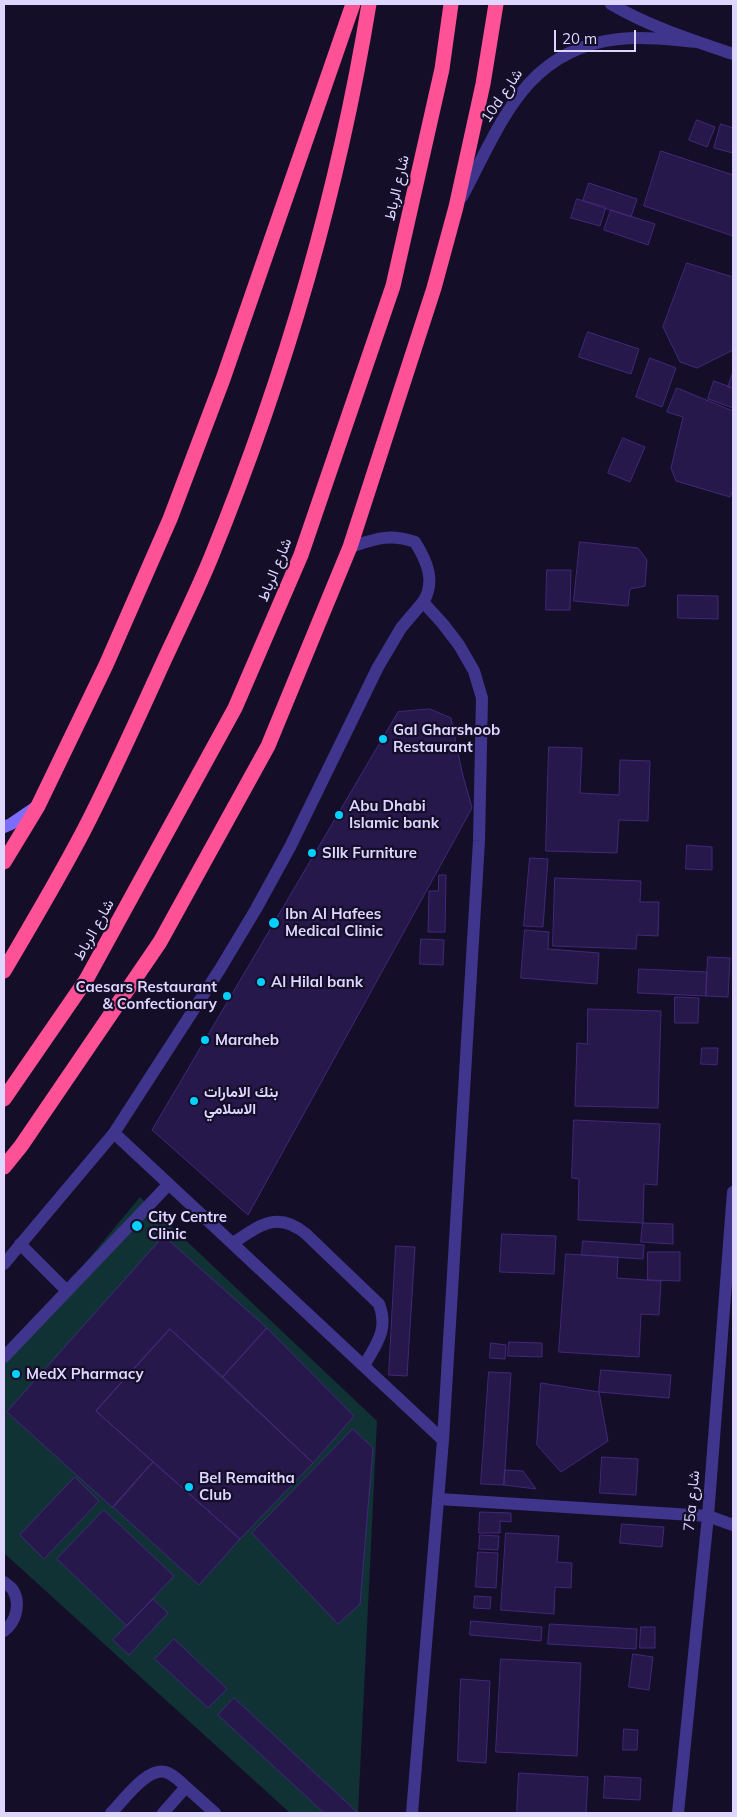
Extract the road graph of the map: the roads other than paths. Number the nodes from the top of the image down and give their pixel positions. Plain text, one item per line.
1 (353, 4) edge
2 (370, 4) edge
3 (451, 4) edge
4 (496, 4) edge
5 (611, 4) edge
6 (698, 42) junction
7 (733, 54) edge
8 (456, 207) junction
9 (350, 547) junction
10 (423, 602) junction
11 (38, 806) junction
12 (4, 827) edge
13 (4, 862) edge
14 (4, 971) edge
15 (4, 1098) edge
16 (114, 1133) junction
17 (4, 1167) edge
18 (169, 1184) junction
19 (733, 1192) edge
20 (20, 1244) junction
21 (233, 1244) junction
22 (4, 1264) edge
23 (67, 1291) junction
24 (4, 1357) edge
25 (364, 1366) junction
26 (443, 1440) junction
27 (439, 1500) junction
28 (708, 1516) junction
29 (733, 1525) edge
30 (4, 1582) edge
31 (4, 1631) edge
32 (186, 1787) junction
33 (112, 1813) edge
34 (163, 1813) edge
35 (215, 1813) edge
36 (412, 1813) edge
37 (678, 1813) edge

1 - 11 highway
2 - 14 highway
3 - 15 highway, شارع الرباط
4 - 8 highway
5 - 6 street, 10d شارع
6 - 7 street, 10d شارع
6 - 8 street, 10d شارع
8 - 9 highway
9 - 10 street
9 - 17 highway
10 - 16 street
10 - 26 street
11 - 12 street
11 - 13 highway
16 - 18 street
16 - 20 street
18 - 21 street
18 - 23 street
19 - 28 street, 75a شارع
20 - 22 street
20 - 23 street
21 - 25 street
21 - 25 street
23 - 24 street
25 - 26 street
26 - 27 street
27 - 28 street
27 - 36 street
28 - 29 street
28 - 37 street, 75a شارع
30 - 31 street
32 - 33 street
32 - 34 street
32 - 35 street

